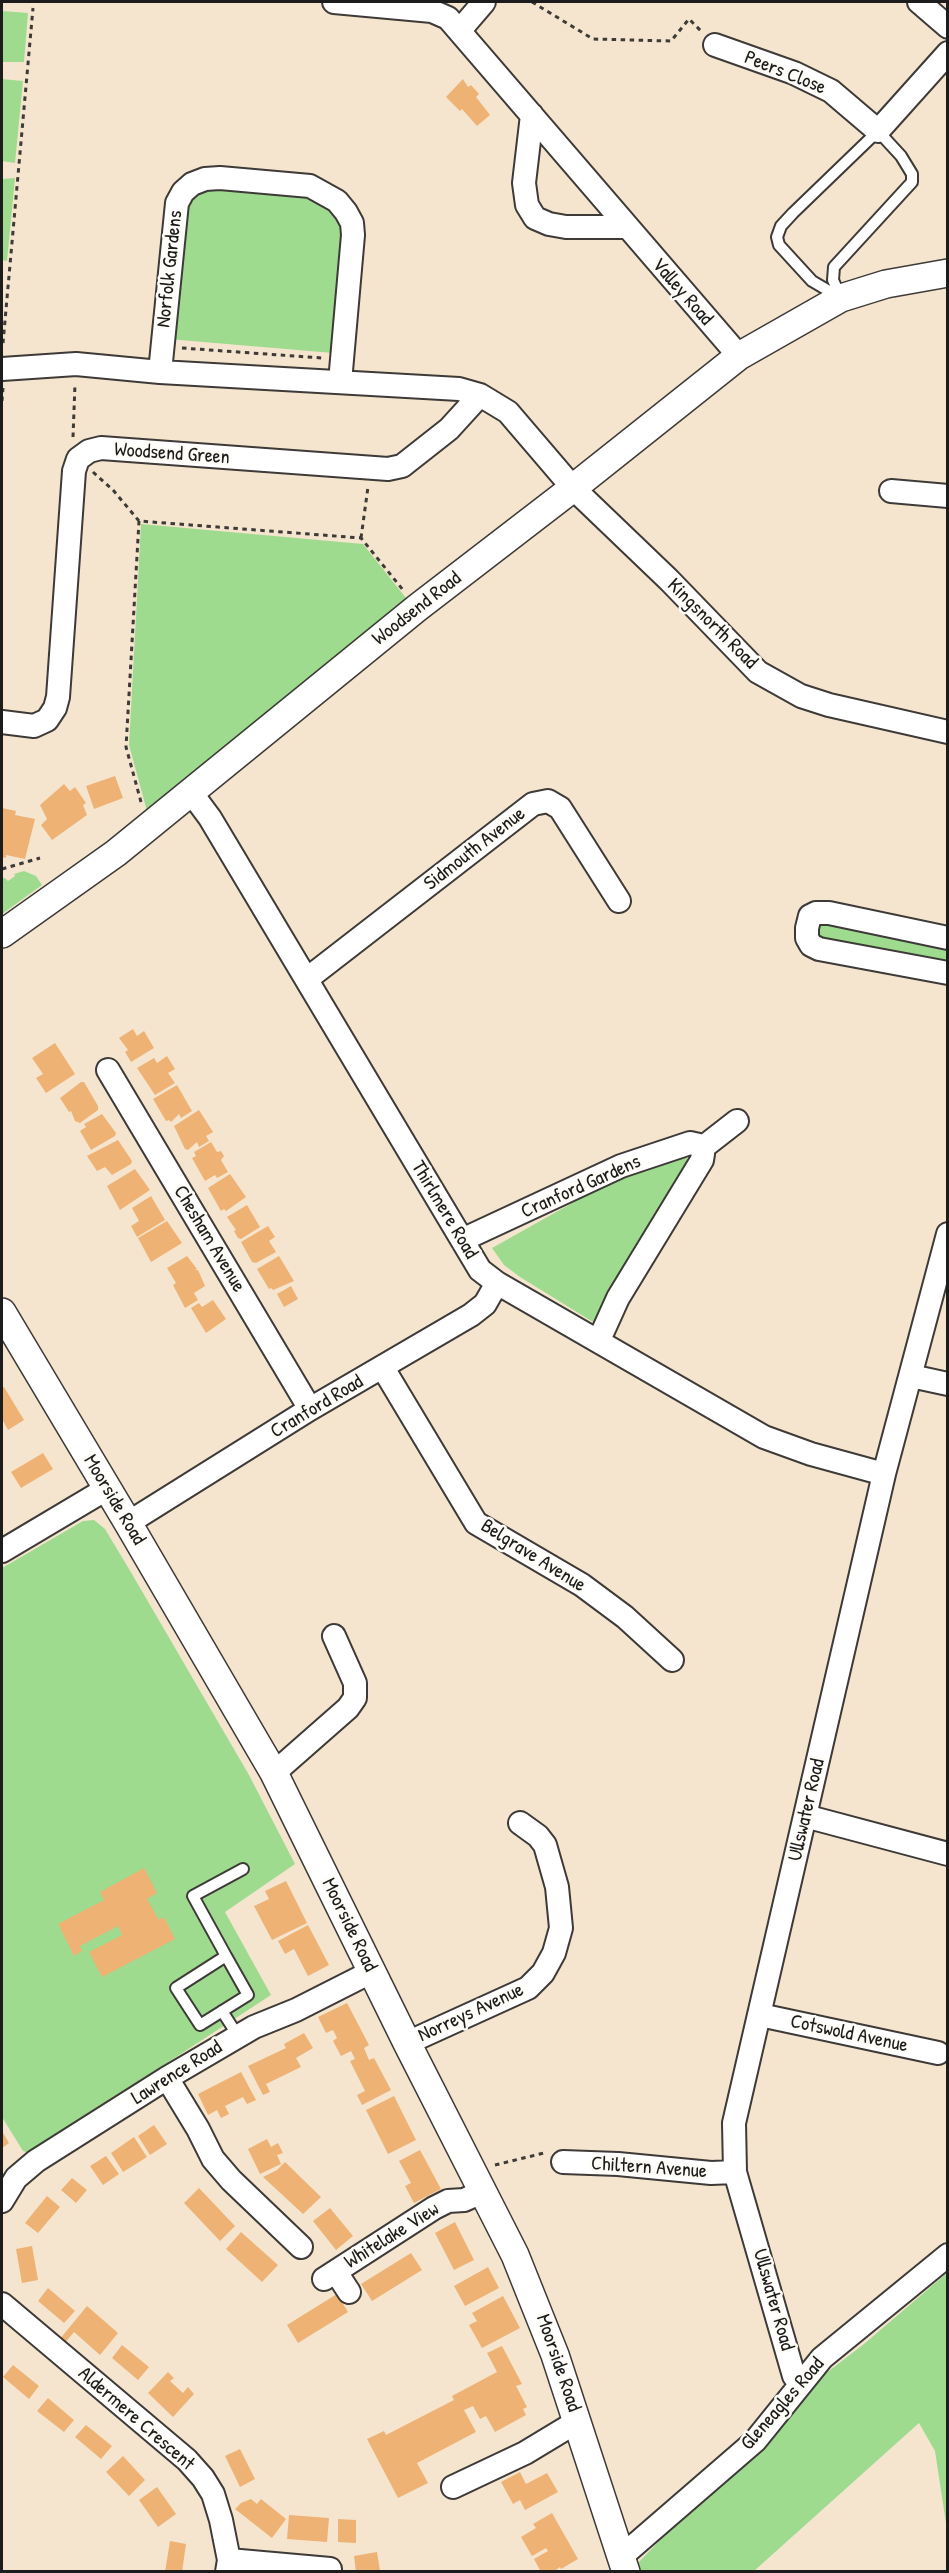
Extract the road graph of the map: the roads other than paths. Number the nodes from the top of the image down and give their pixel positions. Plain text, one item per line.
1 (334, 2) edge
2 (484, 2) edge
3 (919, 2) edge
4 (948, 27) edge
5 (460, 30) junction
6 (715, 45) road end
7 (948, 53) edge
8 (532, 115) junction
9 (878, 131) junction
10 (626, 227) junction
11 (948, 273) edge
12 (841, 298) junction
13 (739, 356) junction
14 (2, 369) edge
15 (160, 372) junction
16 (340, 382) junction
17 (480, 395) junction
18 (573, 488) junction
19 (891, 491) dead end
20 (948, 496) edge
21 (2, 722) edge
22 (948, 732) edge
23 (190, 791) junction
24 (619, 901) dead end
25 (2, 934) edge
26 (948, 938) edge
27 (948, 974) edge
28 (307, 979) junction
29 (108, 1070) dead end
30 (737, 1121) dead end
31 (701, 1149) junction
32 (948, 1234) edge
33 (462, 1240) junction
34 (497, 1282) junction
35 (2, 1312) edge
36 (599, 1340) junction
37 (383, 1368) junction
38 (911, 1376) junction
39 (948, 1384) edge
40 (310, 1409) junction
41 (884, 1474) junction
42 (108, 1488) junction
43 (128, 1523) junction
44 (2, 1551) edge
45 (334, 1636) dead end
46 (672, 1660) dead end
47 (274, 1773) junction
48 (805, 1816) junction
49 (520, 1823) dead end
50 (948, 1854) edge
51 (243, 1869) dead end
52 (226, 1956) junction
53 (371, 1971) junction
54 (222, 2012) junction
55 (760, 2015) junction
56 (238, 2036) junction
57 (407, 2043) junction
58 (938, 2053) dead end
59 (167, 2078) junction
60 (563, 2162) road end
61 (735, 2172) junction
62 (478, 2183) junction
63 (2, 2201) edge
64 (301, 2247) dead end
65 (948, 2255) edge
66 (349, 2292) dead end
67 (2, 2304) edge
68 (801, 2384) junction
69 (578, 2421) junction
70 (453, 2487) dead end
71 (623, 2563) edge
72 (228, 2566) edge
73 (330, 2569) dead end

1 - 5 street, Valley Road
2 - 5 street
3 - 4 street
5 - 8 street, Valley Road
6 - 9 street, Peers Close
7 - 9 street
8 - 10 street, Valley Road
8 - 10 street
9 - 12 lane
9 - 12 lane
10 - 13 street, Valley Road
11 - 12 street, Woodsend Road
12 - 13 street, Woodsend Road
13 - 18 street, Woodsend Road
14 - 15 street
15 - 16 street
15 - 16 street, Norfolk Gardens
16 - 17 street
17 - 18 street
17 - 21 street, Woodsend Green
18 - 22 street, Kingsnorth Road
18 - 23 street, Woodsend Road
19 - 20 street
23 - 25 street, Woodsend Road
23 - 28 street, Thirlmere Road
24 - 28 street, Sidmouth Avenue
26 - 27 street
28 - 33 street, Thirlmere Road
29 - 40 street, Chesham Avenue
30 - 31 street
31 - 33 street, Cranford Gardens
31 - 36 street
32 - 38 street, Ullswater Road
33 - 34 street, Thirlmere Road
34 - 36 street, Thirlmere Road
34 - 37 street, Cranford Road
35 - 42 street, Moorside Road
36 - 41 street, Thirlmere Road
37 - 40 street, Cranford Road
37 - 46 street, Belgrave Avenue
38 - 39 street
38 - 41 street, Ullswater Road
40 - 43 street, Cranford Road
41 - 48 street, Ullswater Road
42 - 43 street, Moorside Road
42 - 44 street
43 - 47 street, Moorside Road
45 - 47 street
47 - 53 street, Moorside Road
48 - 50 street
48 - 55 street, Ullswater Road
49 - 57 street, Norreys Avenue
51 - 52 lane
52 - 54 lane
52 - 54 lane
53 - 56 street, Lawrence Road
53 - 57 street, Moorside Road
54 - 56 lane
55 - 58 street, Cotswold Avenue
55 - 61 street, Ullswater Road
56 - 59 street, Lawrence Road
57 - 62 street, Moorside Road
59 - 63 street, Lawrence Road
59 - 64 street
60 - 61 street, Chiltern Avenue
61 - 68 street, Ullswater Road
62 - 66 street, Whitelake View
62 - 69 street, Moorside Road
65 - 68 street, Gleneagles Road
67 - 72 street, Aldermere Crescent
68 - 71 street, Gleneagles Road
69 - 70 street
69 - 71 street, Moorside Road
72 - 73 street, Aldermere Crescent

